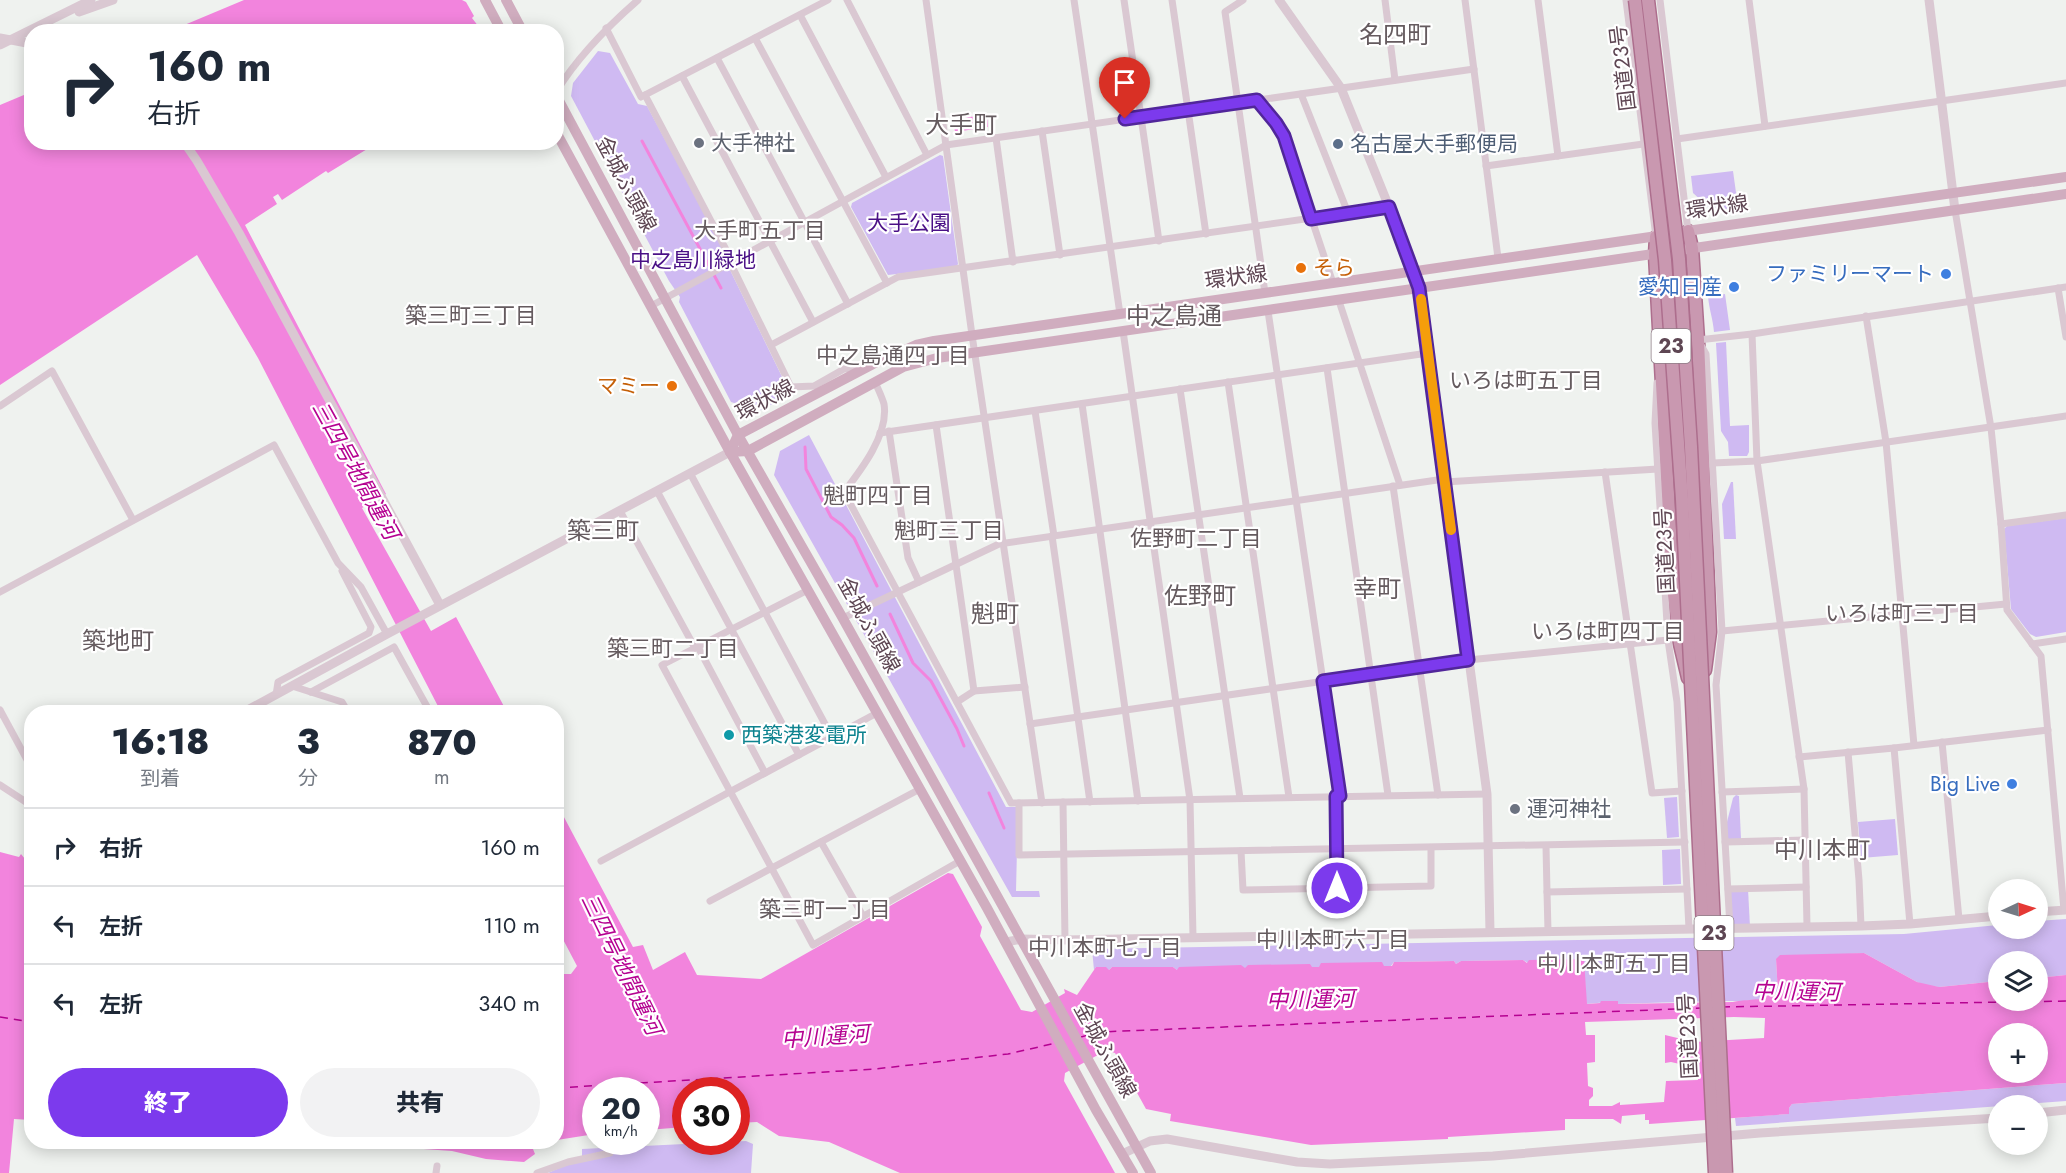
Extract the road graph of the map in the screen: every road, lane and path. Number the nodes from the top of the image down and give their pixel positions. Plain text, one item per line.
1 (91, 0) edge
2 (113, 0) edge
3 (485, 0) edge
4 (506, 0) edge
5 (638, 0) edge
6 (828, 0) edge
7 (847, 0) edge
8 (926, 0) edge
9 (1074, 0) edge
10 (1124, 0) edge
11 (1172, 0) edge
12 (1243, 0) edge
13 (1278, 0) edge
14 (1385, 0) edge
15 (1465, 0) edge
16 (1538, 0) edge
17 (1626, 0) edge
18 (1635, 0) edge
19 (1648, 0) edge
20 (1660, 0) edge
21 (1749, 0) edge
22 (1929, 0) edge
23 (800, 15) junction
24 (48, 23) joint
25 (498, 24) edge
26 (519, 24) edge
27 (606, 28) junction
28 (24, 34) edge
29 (0, 38) edge
30 (755, 38) junction
31 (24, 42) edge
32 (0, 45) edge
33 (717, 58) junction
34 (1474, 69) junction
35 (682, 76) junction
36 (564, 79) edge
37 (1395, 81) junction
38 (2066, 83) edge
39 (1341, 88) junction
40 (1301, 94) junction
41 (645, 95) junction
42 (1257, 100) junction
43 (1942, 101) junction
44 (1238, 103) junction
45 (564, 108) edge
46 (1188, 110) junction
47 (1141, 116) junction
48 (1092, 123) junction
49 (1765, 126) junction
50 (1042, 131) junction
51 (996, 138) junction
52 (1677, 139) junction
53 (1643, 144) junction
54 (946, 145) junction
55 (564, 147) edge
56 (190, 150) edge
57 (927, 155) junction
58 (1558, 156) junction
59 (1486, 166) junction
60 (886, 177) junction
61 (2066, 177) edge
62 (1952, 193) junction
63 (2066, 194) edge
64 (843, 201) junction
65 (1389, 207) junction
66 (1955, 210) junction
67 (1348, 213) junction
68 (1311, 219) junction
69 (805, 222) junction
70 (1256, 227) junction
71 (1688, 231) junction
72 (1206, 234) junction
73 (1656, 237) junction
74 (770, 240) junction
75 (1159, 241) junction
76 (1110, 248) junction
77 (1692, 248) junction
78 (1060, 255) junction
79 (1655, 255) junction
80 (1498, 258) junction
81 (731, 262) junction
82 (1013, 262) junction
83 (964, 269) junction
84 (1414, 271) junction
85 (887, 283) junction
86 (1333, 283) junction
87 (1419, 288) junction
88 (2062, 288) edge
89 (1265, 293) junction
90 (665, 298) junction
91 (1340, 301) junction
92 (1970, 302) junction
93 (848, 304) junction
94 (651, 306) junction
95 (1268, 311) junction
96 (1120, 314) junction
97 (1866, 316) junction
98 (813, 322) junction
99 (1123, 331) junction
100 (1752, 334) junction
101 (972, 335) junction
102 (2066, 337) edge
103 (1698, 340) junction
104 (771, 345) junction
105 (1660, 346) junction
106 (976, 352) junction
107 (1428, 353) junction
108 (1360, 363) junction
109 (873, 364) junction
110 (1326, 368) junction
111 (1277, 375) junction
112 (875, 382) junction
113 (1228, 382) junction
114 (1180, 389) junction
115 (1132, 396) junction
116 (1082, 404) junction
117 (0, 406) edge
118 (1035, 411) junction
119 (2066, 416) edge
120 (986, 418) junction
121 (936, 425) junction
122 (1991, 428) junction
123 (890, 431) junction
124 (880, 432) junction
125 (738, 435) junction
126 (1886, 442) junction
127 (748, 451) junction
128 (730, 452) junction
129 (1757, 460) junction
130 (1713, 463) junction
131 (1658, 469) junction
132 (1605, 472) junction
133 (690, 473) junction
134 (1445, 480) junction
135 (1396, 486) junction
136 (657, 491) junction
137 (1344, 493) junction
138 (1296, 500) junction
139 (1246, 508) junction
140 (620, 510) junction
141 (1198, 515) junction
142 (2066, 515) edge
143 (133, 520) junction
144 (1150, 522) junction
145 (2001, 525) junction
146 (1100, 529) junction
147 (1053, 536) junction
148 (1004, 543) junction
149 (338, 563) junction
150 (956, 564) junction
151 (919, 582) junction
152 (808, 590) junction
153 (0, 592) edge
154 (898, 592) junction
155 (2006, 604) junction
156 (440, 605) junction
157 (765, 613) junction
158 (1902, 613) junction
159 (843, 618) junction
160 (1781, 624) junction
161 (731, 631) junction
162 (1722, 631) junction
163 (387, 634) junction
164 (2066, 639) edge
165 (1668, 640) junction
166 (1630, 642) junction
167 (2032, 644) junction
168 (697, 648) junction
169 (1468, 660) junction
170 (1419, 667) junction
171 (1370, 674) junction
172 (1323, 681) junction
173 (292, 686) junction
174 (1025, 687) junction
175 (1273, 688) junction
176 (974, 691) junction
177 (310, 692) junction
178 (1697, 693) junction
179 (276, 694) junction
180 (1225, 695) junction
181 (957, 702) junction
182 (1176, 702) junction
183 (256, 705) edge
184 (344, 705) edge
185 (426, 705) edge
186 (0, 710) edge
187 (1125, 710) junction
188 (877, 713) junction
189 (1078, 717) junction
190 (1030, 724) junction
191 (2048, 730) junction
192 (832, 737) junction
193 (1942, 742) junction
194 (1914, 745) junction
195 (1894, 748) junction
196 (1848, 752) junction
197 (24, 754) edge
198 (799, 755) junction
199 (1799, 757) junction
200 (765, 773) junction
201 (0, 785) edge
202 (920, 789) junction
203 (1804, 789) junction
204 (1682, 791) junction
205 (731, 792) junction
206 (1722, 792) junction
207 (1487, 794) junction
208 (1388, 795) junction
209 (1438, 795) junction
210 (1338, 796) junction
211 (1288, 797) junction
212 (1240, 798) junction
213 (1190, 800) junction
214 (24, 801) edge
215 (1138, 801) junction
216 (1063, 802) junction
217 (1090, 802) junction
218 (1019, 803) junction
219 (1042, 803) junction
220 (1805, 840) junction
221 (820, 842) junction
222 (1685, 842) junction
223 (1725, 842) junction
224 (1546, 846) junction
225 (1488, 847) junction
226 (1431, 848) junction
227 (1337, 850) junction
228 (1241, 851) junction
229 (1191, 852) junction
230 (1064, 854) junction
231 (601, 861) dead end
232 (960, 861) junction
233 (772, 867) junction
234 (1806, 887) junction
235 (1337, 888) junction
236 (1687, 889) junction
237 (1728, 889) junction
238 (1547, 892) junction
239 (710, 901) dead end
240 (2065, 910) edge
241 (2048, 911) edge
242 (863, 916) junction
243 (1988, 917) edge
244 (1959, 919) junction
245 (1910, 924) junction
246 (1807, 926) junction
247 (1861, 926) junction
248 (1730, 927) junction
249 (1689, 928) junction
250 (1548, 931) junction
251 (1490, 932) junction
252 (1193, 938) junction
253 (1022, 939) junction
254 (1065, 940) junction
255 (1006, 942) junction
256 (2066, 1110) edge
257 (2048, 1112) edge
258 (1988, 1119) edge
259 (1136, 1147) junction
260 (1122, 1154) junction
261 (601, 1155) edge
262 (537, 1173) edge
263 (1134, 1173) edge
264 (1151, 1173) edge
265 (1715, 1173) edge
266 (1726, 1173) edge

1 - 24 street
2 - 24 street
3 - 25 main road
4 - 26 main road
5 - 27 street
6 - 23 street
7 - 57 street
8 - 54 street
9 - 48 street
10 - 47 street
11 - 46 street
12 - 44 street
13 - 39 street
14 - 37 street
15 - 34 street
16 - 58 street
17 - 53 street
18 - 178 highway, 国道23号 / 23, bridge
19 - 178 highway, 国道23号 / 23, bridge
20 - 52 street
21 - 49 street
22 - 43 street
23 - 30 street
23 - 60 street
27 - 36 street
27 - 41 street
28 - 32 street
29 - 31 street, bridge
30 - 33 street
30 - 64 street
33 - 35 street
33 - 69 street
34 - 37 street
34 - 59 street
35 - 41 street
35 - 74 street
37 - 39 street
38 - 43 street
39 - 40 street
39 - 65 street
40 - 42 street
40 - 67 street
41 - 81 street
42 - 44 street
42 - 68 street
43 - 49 street
43 - 62 street
44 - 46 street
44 - 70 street
45 - 90 main road, 金城ふ頭線
46 - 47 street
46 - 72 street
47 - 48 street
47 - 75 street
48 - 50 street
48 - 76 street
49 - 52 street
50 - 51 street
50 - 78 street
51 - 54 street
51 - 82 street
52 - 71 street
53 - 58 street
53 - 73 street
54 - 57 street
54 - 83 street
55 - 94 main road, 金城ふ頭線
56 - 156 street
57 - 60 street
58 - 59 street
59 - 80 street
60 - 64 street
61 - 62 main road, 環状線
62 - 66 street
62 - 71 main road, 環状線
63 - 66 main road, 環状線
64 - 69 street
64 - 85 street
65 - 67 street
65 - 84 street
66 - 77 main road, 環状線
66 - 92 street
67 - 68 street
68 - 70 street
68 - 86 street
69 - 74 street
69 - 93 street
70 - 72 street
70 - 89 street
71 - 73 main road, 環状線
71 - 77 highway
72 - 75 street
73 - 79 highway
73 - 80 main road, 環状線
74 - 81 street
74 - 98 street
75 - 76 street
76 - 78 street
76 - 96 street
77 - 79 main road, 環状線
77 - 103 highway
78 - 82 street
79 - 87 main road, 環状線
79 - 105 highway
80 - 84 main road, 環状線
81 - 90 street
81 - 104 street
82 - 83 street
83 - 85 street
83 - 101 street
84 - 86 main road, 環状線
84 - 87 street
85 - 93 street
86 - 89 main road, 環状線
87 - 91 main road, 環状線
87 - 107 street
88 - 92 street
88 - 102 street
89 - 96 main road, 環状線
90 - 94 street
90 - 125 main road, 金城ふ頭線
91 - 95 main road, 環状線
91 - 108 street
92 - 97 street
92 - 122 street
93 - 98 street
94 - 128 main road, 金城ふ頭線
95 - 99 main road, 環状線
95 - 111 street
96 - 101 main road, 環状線
97 - 100 street
97 - 126 street
98 - 104 street
99 - 106 main road, 環状線
99 - 115 street
100 - 103 street
100 - 129 street
101 - 106 street
101 - 109 main road, 環状線
103 - 130 street
103 - 178 highway, bridge
104 - 109 street
105 - 131 street
105 - 178 highway, bridge
106 - 112 main road, 環状線
106 - 120 street
107 - 108 street
107 - 134 street
108 - 110 street
108 - 135 street
109 - 125 main road, 環状線
110 - 111 street
110 - 137 street
111 - 113 street
111 - 138 street
112 - 124 street
112 - 127 main road, 環状線
113 - 114 street
113 - 139 street
114 - 115 street
114 - 141 street
115 - 116 street
115 - 144 street
116 - 118 street
116 - 146 street
117 - 143 street
118 - 120 street
118 - 147 street
119 - 122 street
120 - 121 street
120 - 148 street
121 - 123 street
121 - 150 street
122 - 126 street
122 - 145 street
123 - 124 street
123 - 151 street
124 - 154 street
125 - 127 main road, 金城ふ頭線
125 - 128 main road, 環状線
126 - 129 street
126 - 158 street
127 - 128 main road, 環状線
127 - 159 main road, 金城ふ頭線
128 - 133 street
128 - 152 main road, 金城ふ頭線
129 - 130 street
129 - 160 street
130 - 162 street
131 - 132 street
131 - 165 street
132 - 134 street
132 - 166 street
133 - 136 street
133 - 157 street
134 - 135 street
134 - 169 street
135 - 137 street
135 - 170 street
136 - 140 street
136 - 161 street
137 - 138 street
137 - 171 street
138 - 139 street
138 - 172 street
139 - 141 street
139 - 175 street
140 - 156 street
140 - 168 street
141 - 144 street
141 - 180 street
142 - 145 street
143 - 149 street
143 - 153 street
144 - 146 street
144 - 182 street
145 - 155 street
146 - 147 street
146 - 187 street
147 - 148 street
147 - 189 street
148 - 150 street
148 - 174 street
149 - 163 street
149 - 179 street
150 - 151 street
150 - 176 street
151 - 154 street
152 - 157 street
152 - 188 main road, 金城ふ頭線
154 - 159 street
154 - 181 street
155 - 158 street
155 - 167 street
156 - 163 street
157 - 161 street
157 - 192 street
158 - 160 street
158 - 194 street
159 - 253 main road, 金城ふ頭線
160 - 162 street
160 - 199 street
161 - 168 street
161 - 198 street
162 - 206 street
163 - 173 street
164 - 167 street
165 - 166 street
165 - 204 street
166 - 169 street
166 - 204 street
167 - 191 street
168 - 200 street
168 - 205 street
169 - 170 street
169 - 207 street
170 - 171 street
170 - 209 street
171 - 172 street
171 - 208 street
172 - 175 street
172 - 210 street
173 - 177 street
173 - 179 street
174 - 176 street
174 - 190 street
175 - 180 street
175 - 211 street
176 - 181 street
177 - 184 street
177 - 185 street
178 - 265 highway, 国道23号 / 23, bridge
178 - 266 highway, 国道23号 / 23, bridge
179 - 183 street
180 - 182 street
180 - 212 street
181 - 218 street
182 - 187 street
182 - 213 street
186 - 197 street
187 - 189 street
187 - 215 street
188 - 192 street
188 - 202 main road, 金城ふ頭線
189 - 190 street
189 - 217 street
190 - 219 street
191 - 193 street
191 - 240 street
192 - 198 street
193 - 194 street
193 - 244 street
194 - 195 street
195 - 196 street
195 - 245 street
196 - 199 street
196 - 247 street
198 - 200 street
199 - 203 street
200 - 205 street
201 - 214 street
202 - 221 street
202 - 232 main road, 金城ふ頭線
203 - 206 street
203 - 220 street
204 - 222 street
205 - 231 street
205 - 233 street
206 - 223 street
207 - 209 street
207 - 225 street
208 - 209 street
208 - 210 street
210 - 211 street
210 - 227 street
211 - 212 street
212 - 213 street
213 - 215 street
213 - 229 street
215 - 217 street
216 - 217 street
216 - 219 street
216 - 230 street
218 - 219 street
218 - 230 street
220 - 223 street
220 - 234 street
221 - 233 street
221 - 242 street
222 - 224 street
222 - 236 street
223 - 237 street
224 - 225 street
224 - 238 street
225 - 226 street
225 - 251 street
226 - 227 street
226 - 235 street
227 - 228 street
227 - 235 street
228 - 229 street
228 - 235 street
229 - 230 street
229 - 252 street
230 - 254 street
232 - 242 street
232 - 255 main road, 金城ふ頭線
233 - 239 street
233 - 242 street
234 - 237 street
234 - 246 street
236 - 238 street
236 - 249 street
237 - 248 street
238 - 250 street
240 - 241 street
243 - 244 street
244 - 245 street
245 - 247 street
246 - 247 street
246 - 248 street
248 - 249 street
249 - 250 street
250 - 251 street
251 - 252 street
252 - 254 street
253 - 254 street
253 - 255 street
253 - 259 main road, 金城ふ頭線
255 - 260 main road, 金城ふ頭線
256 - 257 street
258 - 259 street
259 - 260 street
259 - 264 main road, 金城ふ頭線
260 - 263 main road, 金城ふ頭線
261 - 262 street

